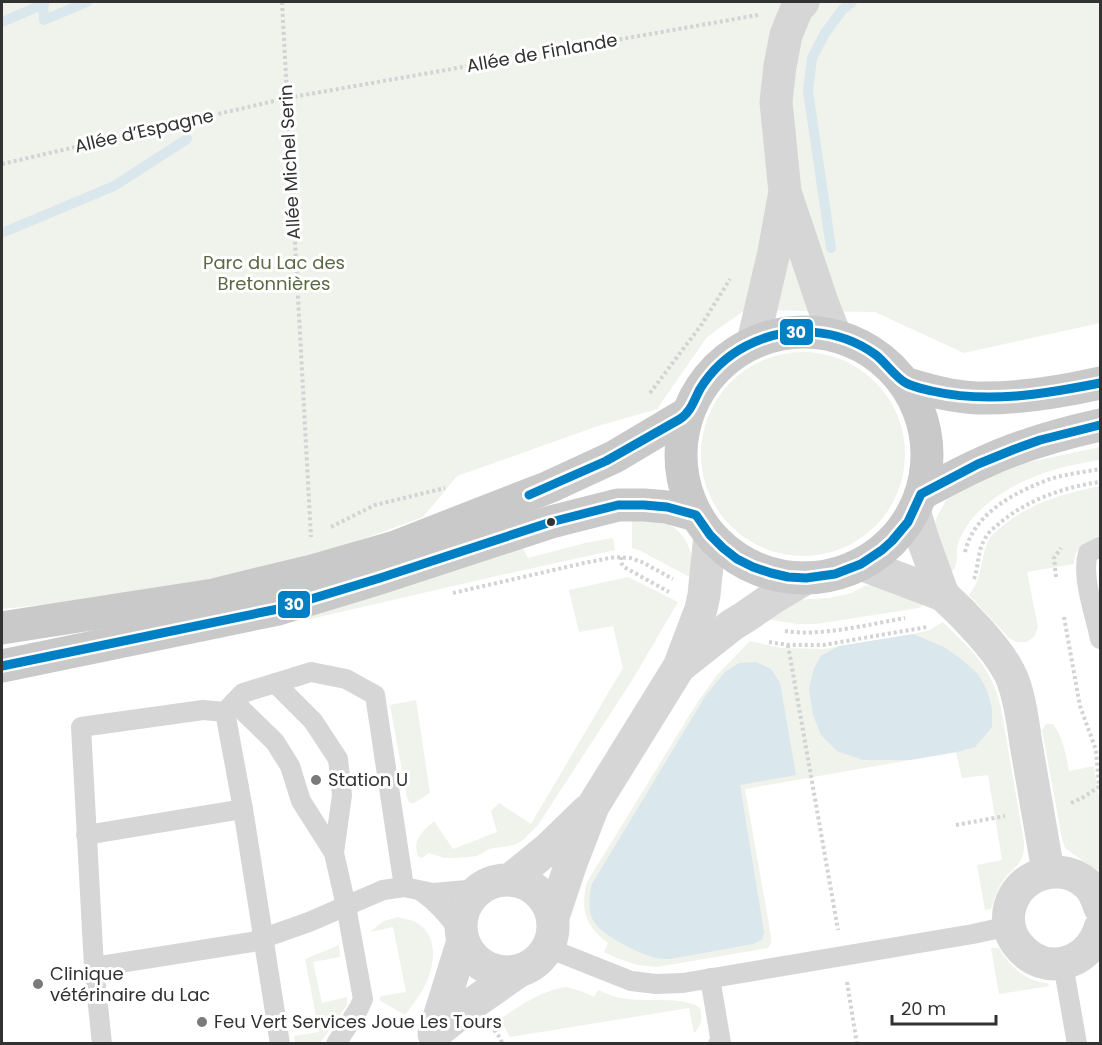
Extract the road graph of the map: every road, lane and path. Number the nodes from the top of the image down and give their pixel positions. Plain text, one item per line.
1 (282, 2) edge
2 (800, 5) edge
3 (287, 98) junction
4 (2, 164) edge
5 (785, 192) junction
6 (734, 273) dead end
7 (835, 335) junction
8 (753, 342) junction
9 (904, 383) junction
10 (1101, 383) edge
11 (646, 399) dead end
12 (688, 413) junction
13 (1101, 425) edge
14 (1101, 469) edge
15 (448, 488) dead end
16 (918, 502) junction
17 (703, 525) junction
18 (311, 538) junction
19 (302, 541) dead end
20 (1101, 547) edge
21 (861, 564) junction
22 (806, 578) junction
23 (444, 595) dead end
24 (704, 595) junction
25 (944, 595) junction
26 (745, 617) junction
27 (2, 628) edge
28 (1101, 639) edge
29 (789, 645) dead end
30 (2, 666) edge
31 (679, 667) junction
32 (275, 683) junction
33 (230, 707) junction
34 (593, 806) junction
35 (243, 808) junction
36 (87, 836) junction
37 (334, 853) junction
38 (1048, 872) junction
39 (511, 879) junction
40 (412, 889) junction
41 (478, 889) junction
42 (346, 906) junction
43 (1101, 908) edge
44 (1009, 926) junction
45 (1101, 928) edge
46 (550, 932) junction
47 (462, 937) junction
48 (264, 939) junction
49 (842, 955) junction
50 (1063, 964) junction
51 (93, 967) junction
52 (519, 971) junction
53 (710, 978) junction
54 (431, 1039) edge
55 (102, 1044) edge
56 (280, 1044) edge
57 (336, 1044) edge
58 (718, 1044) edge
59 (857, 1044) edge
60 (1077, 1044) edge

1 - 3 path, Allée Michel Serin
2 - 3 path, Allée de Finlande
2 - 5 street
3 - 4 path, Allée d’Espagne
3 - 18 path, Allée Michel Serin
5 - 7 street
5 - 8 street
6 - 11 path
7 - 8 main road
7 - 9 main road
8 - 12 main road
9 - 10 main road
9 - 16 main road
12 - 17 main road
12 - 27 main road
13 - 16 main road
14 - 25 path
15 - 18 path
16 - 21 main road
16 - 25 street
17 - 22 main road
17 - 24 street
17 - 30 main road
18 - 19 path
20 - 28 lane
21 - 22 main road
21 - 25 street
22 - 26 street
23 - 24 path
24 - 31 street
25 - 26 path
25 - 38 street
26 - 31 street
29 - 49 path
31 - 34 street
32 - 33 lane
32 - 37 lane
32 - 40 lane
33 - 35 lane
33 - 36 lane
33 - 37 lane
34 - 39 street
34 - 46 street
35 - 36 lane
35 - 48 lane
36 - 51 lane
37 - 42 lane
38 - 43 street
38 - 44 street
39 - 41 street
39 - 46 street
40 - 41 lane
40 - 42 lane
40 - 47 lane
41 - 47 street
42 - 48 lane
42 - 57 lane
44 - 49 lane
44 - 50 street
45 - 50 street
46 - 52 street
46 - 53 lane
47 - 52 street
47 - 54 street
48 - 51 lane
48 - 56 lane
49 - 53 lane
49 - 59 path
50 - 60 lane
51 - 55 lane
52 - 54 street
53 - 58 lane

